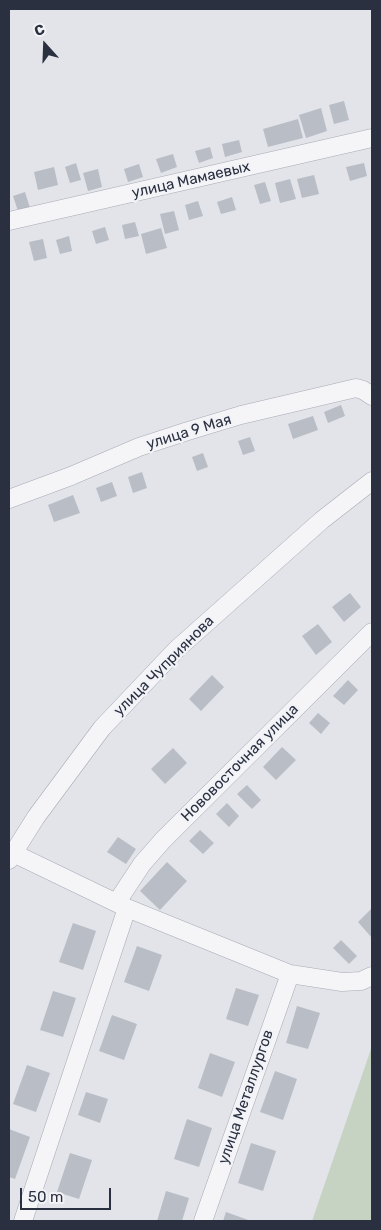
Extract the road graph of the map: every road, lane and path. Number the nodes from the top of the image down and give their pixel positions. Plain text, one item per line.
1 (372, 138) edge
2 (9, 221) edge
3 (372, 396) edge
4 (372, 481) edge
5 (9, 499) edge
6 (372, 632) edge
7 (11, 857) edge
8 (122, 905) junction
9 (290, 974) junction
10 (372, 976) edge
11 (23, 1221) edge
12 (203, 1221) edge

1 - 2 street, улица Мамаевых
3 - 5 street, улица 9 Мая
4 - 7 street, улица Чуприянова
6 - 8 street, Нововосточная улица
7 - 8 street
8 - 9 street
8 - 11 street, Нововосточная улица
9 - 10 street
9 - 12 street, улица Металлургов

